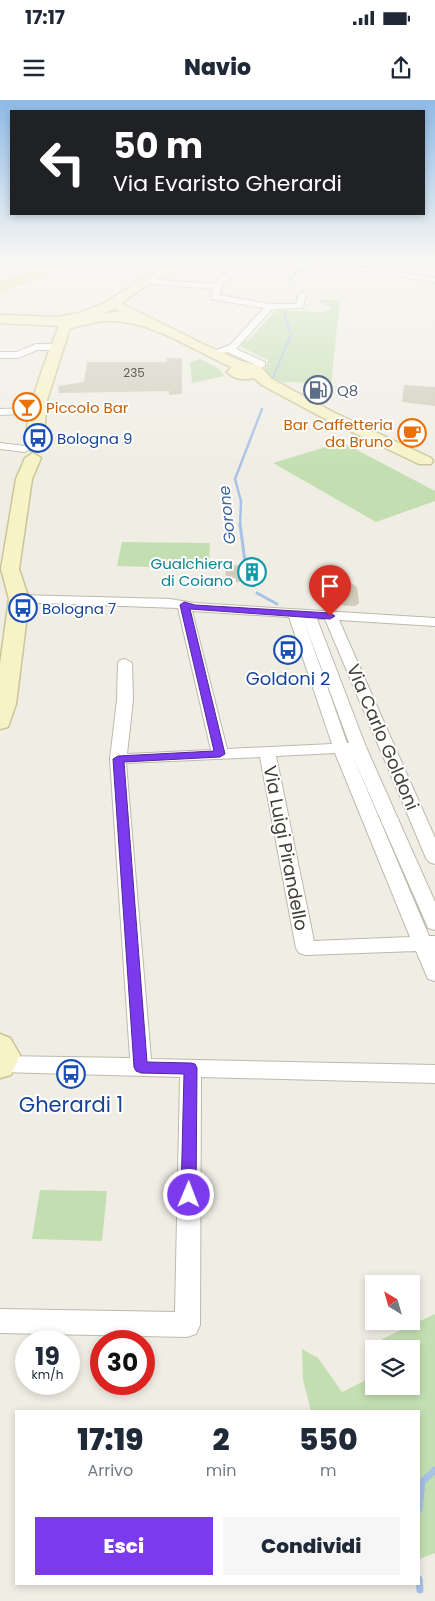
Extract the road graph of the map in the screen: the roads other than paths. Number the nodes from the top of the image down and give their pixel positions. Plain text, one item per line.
1 (62, 329) edge
2 (64, 329) edge
3 (161, 329) edge
4 (250, 329) edge
5 (229, 349) junction
6 (213, 353) junction
7 (0, 355) edge
8 (256, 372) junction
9 (37, 411) junction
10 (0, 412) edge
11 (0, 446) edge
12 (31, 452) junction
13 (432, 461) edge
14 (19, 599) junction
15 (184, 605) junction
16 (302, 615) junction
17 (330, 616) junction
18 (435, 622) edge
19 (125, 663) dead end
20 (0, 722) edge
21 (358, 747) junction
22 (341, 748) junction
23 (267, 752) junction
24 (220, 754) junction
25 (118, 759) junction
26 (435, 858) edge
27 (435, 923) edge
28 (428, 944) edge
29 (435, 974) edge
30 (1, 1059) edge
31 (141, 1067) junction
32 (191, 1068) junction
33 (435, 1074) edge
34 (0, 1321) edge

1 - 7 street
2 - 9 street
3 - 6 street
4 - 5 street
5 - 6 street
5 - 8 street
6 - 8 street
8 - 13 street
9 - 10 street
9 - 12 street
11 - 12 street
12 - 14 street
14 - 15 street
14 - 20 street
15 - 16 street
15 - 24 street
16 - 17 street
16 - 21 street, Via Carlo Goldoni
16 - 22 street
17 - 18 street
17 - 26 street, Via Carlo Goldoni
19 - 25 street
21 - 22 street, Via Carlo Goldoni
21 - 27 street, Via Carlo Goldoni
22 - 23 street, Via Carlo Goldoni
22 - 28 street
23 - 24 street, Via Carlo Goldoni
23 - 28 street, Via Luigi Pirandello
24 - 25 street, Via Carlo Goldoni
25 - 31 street
28 - 29 street
30 - 31 street
31 - 32 street
32 - 33 street
32 - 34 street

